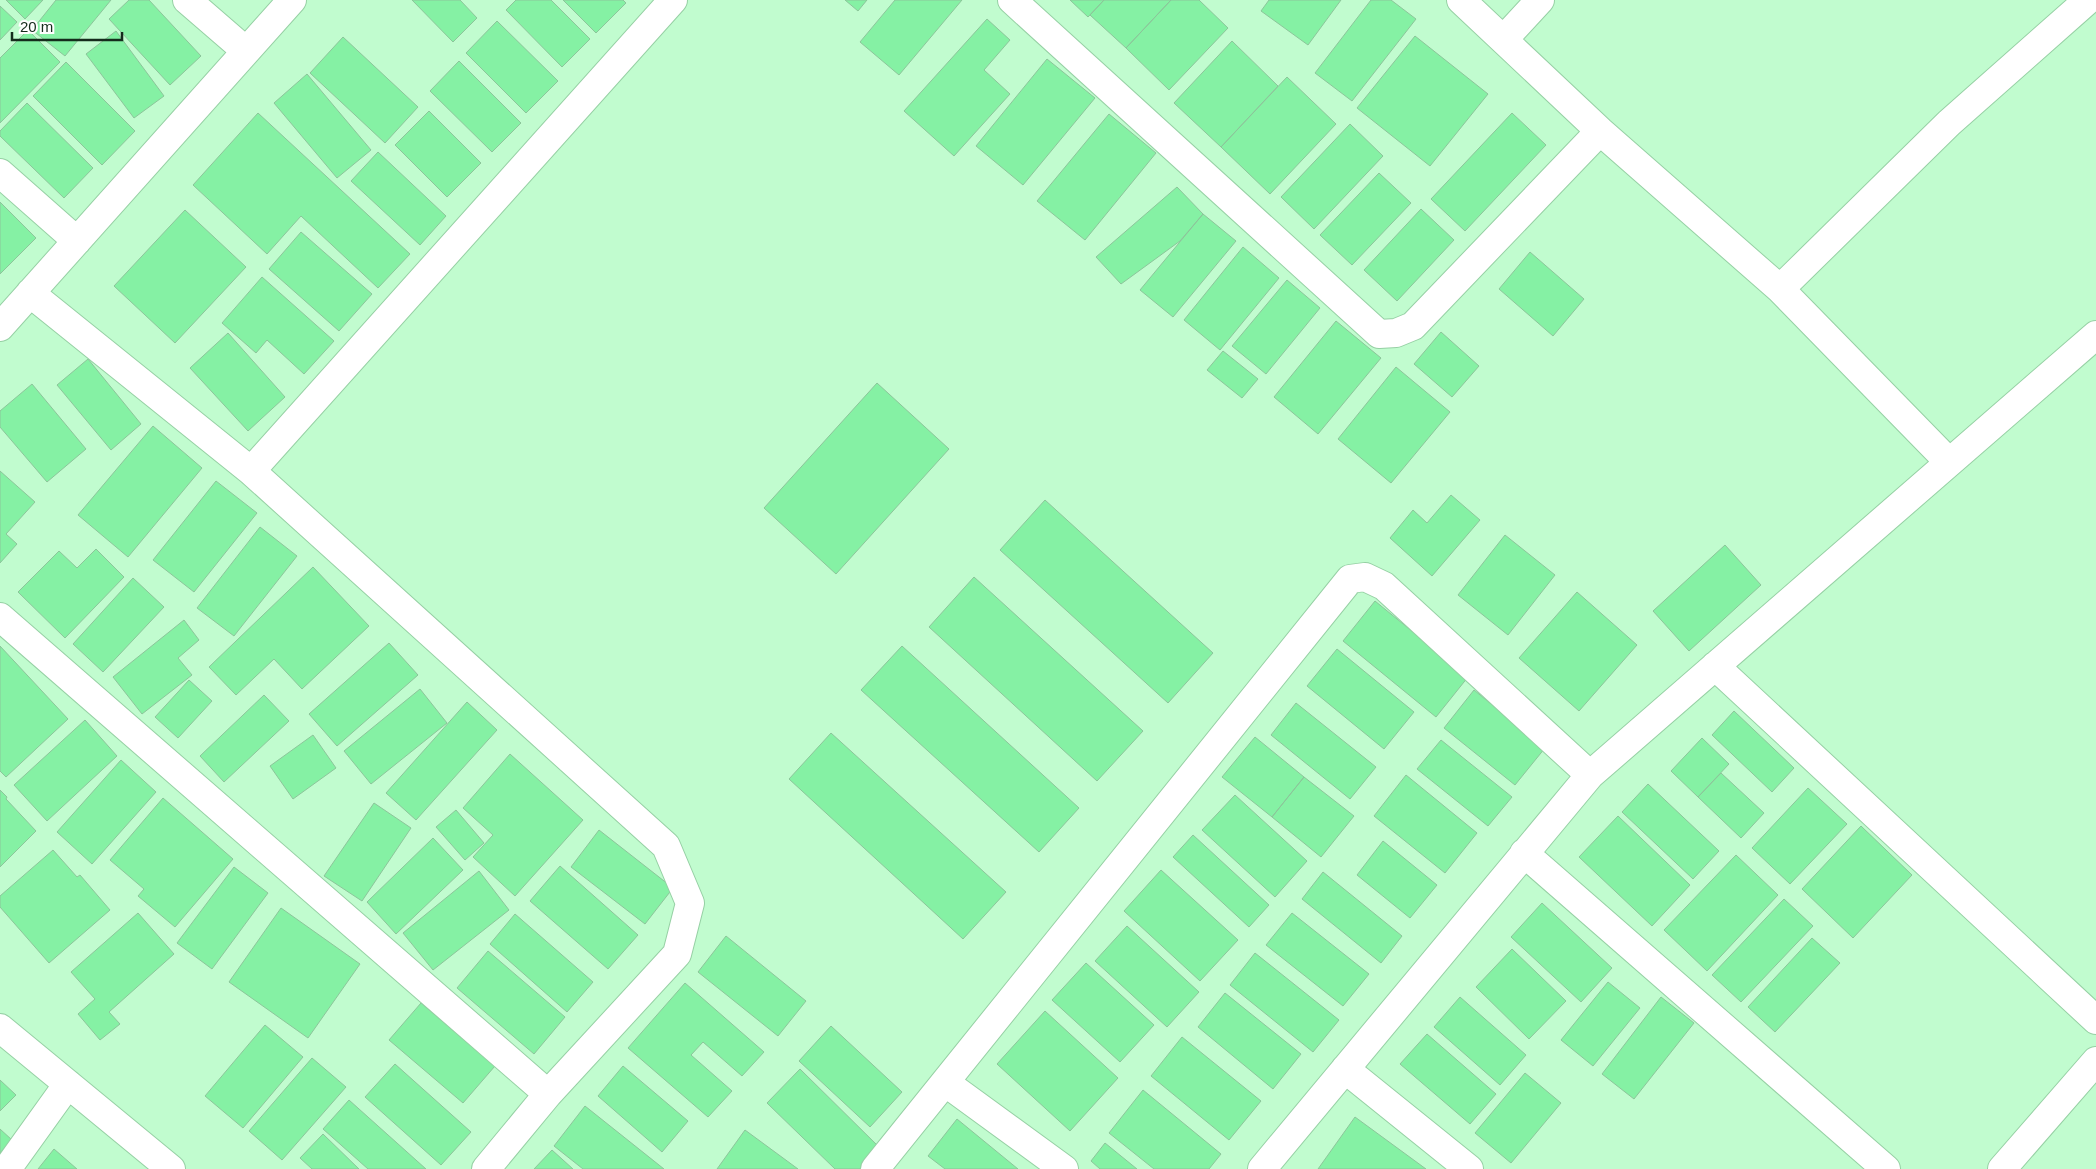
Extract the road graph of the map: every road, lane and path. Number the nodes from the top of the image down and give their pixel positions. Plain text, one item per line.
1 (187, 0) edge
2 (292, 0) edge
3 (673, 0) edge
4 (1012, 0) edge
5 (1461, 0) edge
6 (1540, 0) edge
7 (2088, 0) edge
8 (1504, 39) junction
9 (246, 51) junction
10 (1600, 132) junction
11 (0, 173) edge
12 (77, 241) junction
13 (1780, 289) junction
14 (30, 294) junction
15 (0, 327) edge
16 (2096, 335) edge
17 (1949, 462) junction
18 (250, 471) junction
19 (0, 617) edge
20 (1715, 666) junction
21 (1590, 775) junction
22 (1524, 853) junction
23 (2096, 1020) edge
24 (0, 1028) edge
25 (2096, 1061) edge
26 (1345, 1069) junction
27 (946, 1083) junction
28 (68, 1084) junction
29 (548, 1094) junction
30 (7, 1169) edge
31 (171, 1169) edge
32 (486, 1169) edge
33 (875, 1169) edge
34 (1064, 1169) edge
35 (1262, 1169) edge
36 (1469, 1169) edge
37 (1886, 1169) edge
38 (2002, 1169) edge

1 - 9 street
2 - 9 street
3 - 18 street
4 - 10 street
5 - 8 street
6 - 8 street
7 - 13 street
8 - 10 street
9 - 12 street
10 - 13 street
11 - 12 street
12 - 14 street
13 - 17 street
14 - 15 street
14 - 18 street
16 - 17 street
17 - 20 street
18 - 29 street
19 - 29 street
20 - 21 street
20 - 23 street
21 - 22 street
21 - 27 street
22 - 26 street
22 - 37 street
24 - 28 street
25 - 38 street
26 - 35 street
26 - 36 street
27 - 33 street
27 - 34 street
28 - 30 street
28 - 31 street
29 - 32 street

